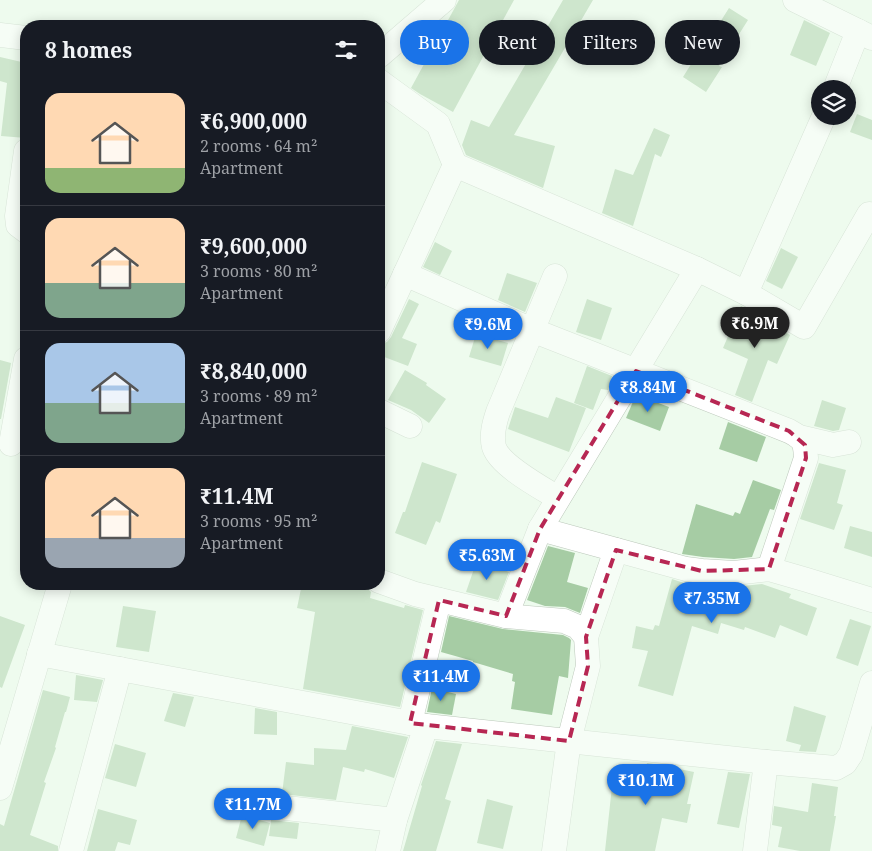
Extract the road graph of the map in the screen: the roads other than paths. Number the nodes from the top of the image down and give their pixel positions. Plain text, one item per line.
1 (444, 0) edge
2 (795, 0) edge
3 (0, 35) edge
4 (865, 35) edge
5 (20, 37) edge
6 (385, 51) edge
7 (840, 80) edge
8 (385, 85) edge
9 (820, 125) edge
10 (455, 165) junction
11 (20, 194) edge
12 (872, 216) edge
13 (20, 226) edge
14 (698, 269) junction
15 (405, 274) junction
16 (555, 276) dead end
17 (746, 293) junction
18 (385, 318) edge
19 (532, 330) junction
20 (636, 371) junction
21 (20, 398) edge
22 (385, 414) edge
23 (410, 426) dead end
24 (799, 437) junction
25 (848, 442) dead end
26 (13, 444) edge
27 (558, 498) junction
28 (540, 529) junction
29 (616, 550) junction
30 (769, 569) junction
31 (385, 583) edge
32 (58, 590) edge
33 (440, 600) junction
34 (872, 600) edge
35 (506, 616) junction
36 (586, 636) junction
37 (39, 654) junction
38 (120, 669) junction
39 (872, 683) edge
40 (418, 724) junction
41 (569, 741) junction
42 (766, 762) junction
43 (0, 788) edge
44 (259, 805) dead end
45 (395, 820) junction
46 (71, 851) edge
47 (388, 851) edge
48 (554, 851) edge
49 (755, 851) edge

1 - 6 street
2 - 4 street
3 - 5 street
4 - 7 street
8 - 10 street
9 - 17 street
10 - 14 street
10 - 15 street
11 - 13 street
12 - 17 street
14 - 17 street
14 - 20 street
15 - 18 street
15 - 19 street
16 - 19 street
19 - 20 street
19 - 27 street
20 - 24 street
20 - 27 street
21 - 26 street
22 - 23 street
24 - 25 street
24 - 30 street
27 - 28 street
28 - 29 street
28 - 35 street
29 - 30 street
29 - 36 street
30 - 34 street
31 - 33 street
32 - 37 street
33 - 35 street
33 - 40 street
35 - 36 street
36 - 41 street
37 - 38 street
37 - 43 street
38 - 40 street
38 - 46 street
39 - 42 street
40 - 41 street
40 - 45 street
41 - 42 street
41 - 48 street
42 - 49 street
44 - 45 street
45 - 47 street

